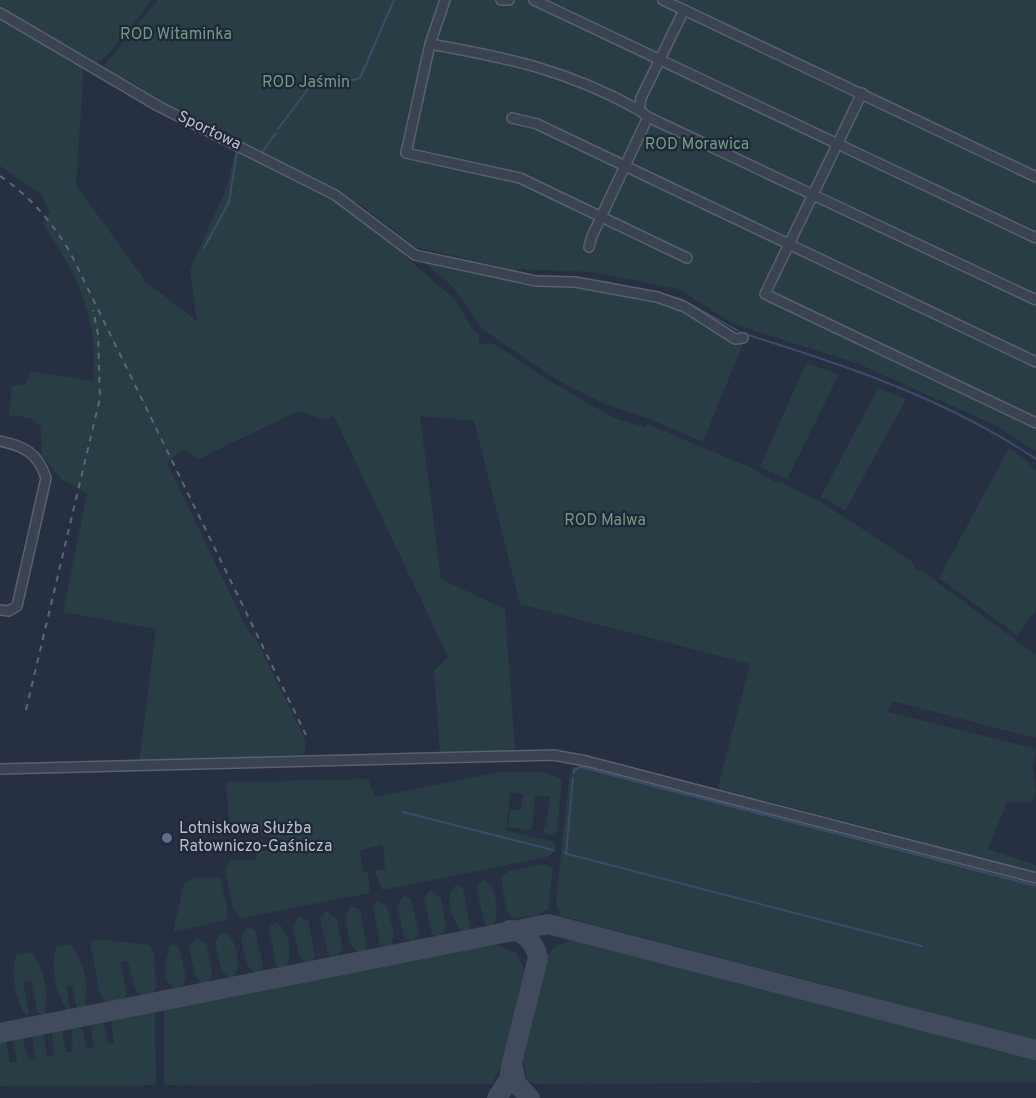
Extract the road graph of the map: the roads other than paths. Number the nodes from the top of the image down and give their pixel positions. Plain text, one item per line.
1 (445, 0) edge
2 (501, 0) edge
3 (509, 0) edge
4 (534, 0) edge
5 (663, 0) edge
6 (684, 10) junction
7 (0, 13) edge
8 (430, 44) junction
9 (660, 59) junction
10 (862, 93) junction
11 (639, 110) junction
12 (648, 117) junction
13 (512, 118) dead end
14 (837, 143) junction
15 (625, 167) junction
16 (1036, 177) edge
17 (814, 195) junction
18 (601, 217) junction
19 (1036, 238) edge
20 (790, 245) junction
21 (589, 247) dead end
22 (687, 258) dead end
23 (1036, 300) edge
24 (743, 339) dead end
25 (1036, 362) edge
26 (1036, 423) edge
27 (0, 441) edge
28 (0, 610) edge
29 (0, 769) edge
30 (1036, 878) edge

1 - 8 street
2 - 3 street
4 - 9 street
5 - 6 street
6 - 9 street
6 - 10 street
7 - 24 street, Sportowa
8 - 11 street
8 - 18 street
9 - 11 street
9 - 14 street
10 - 14 street
10 - 16 street
11 - 12 street
12 - 15 street
12 - 17 street
13 - 15 street
14 - 17 street
14 - 19 street
15 - 18 street
15 - 20 street
17 - 20 street
17 - 23 street
18 - 21 street
18 - 22 street
20 - 25 street
20 - 26 street
27 - 28 street
29 - 30 street

